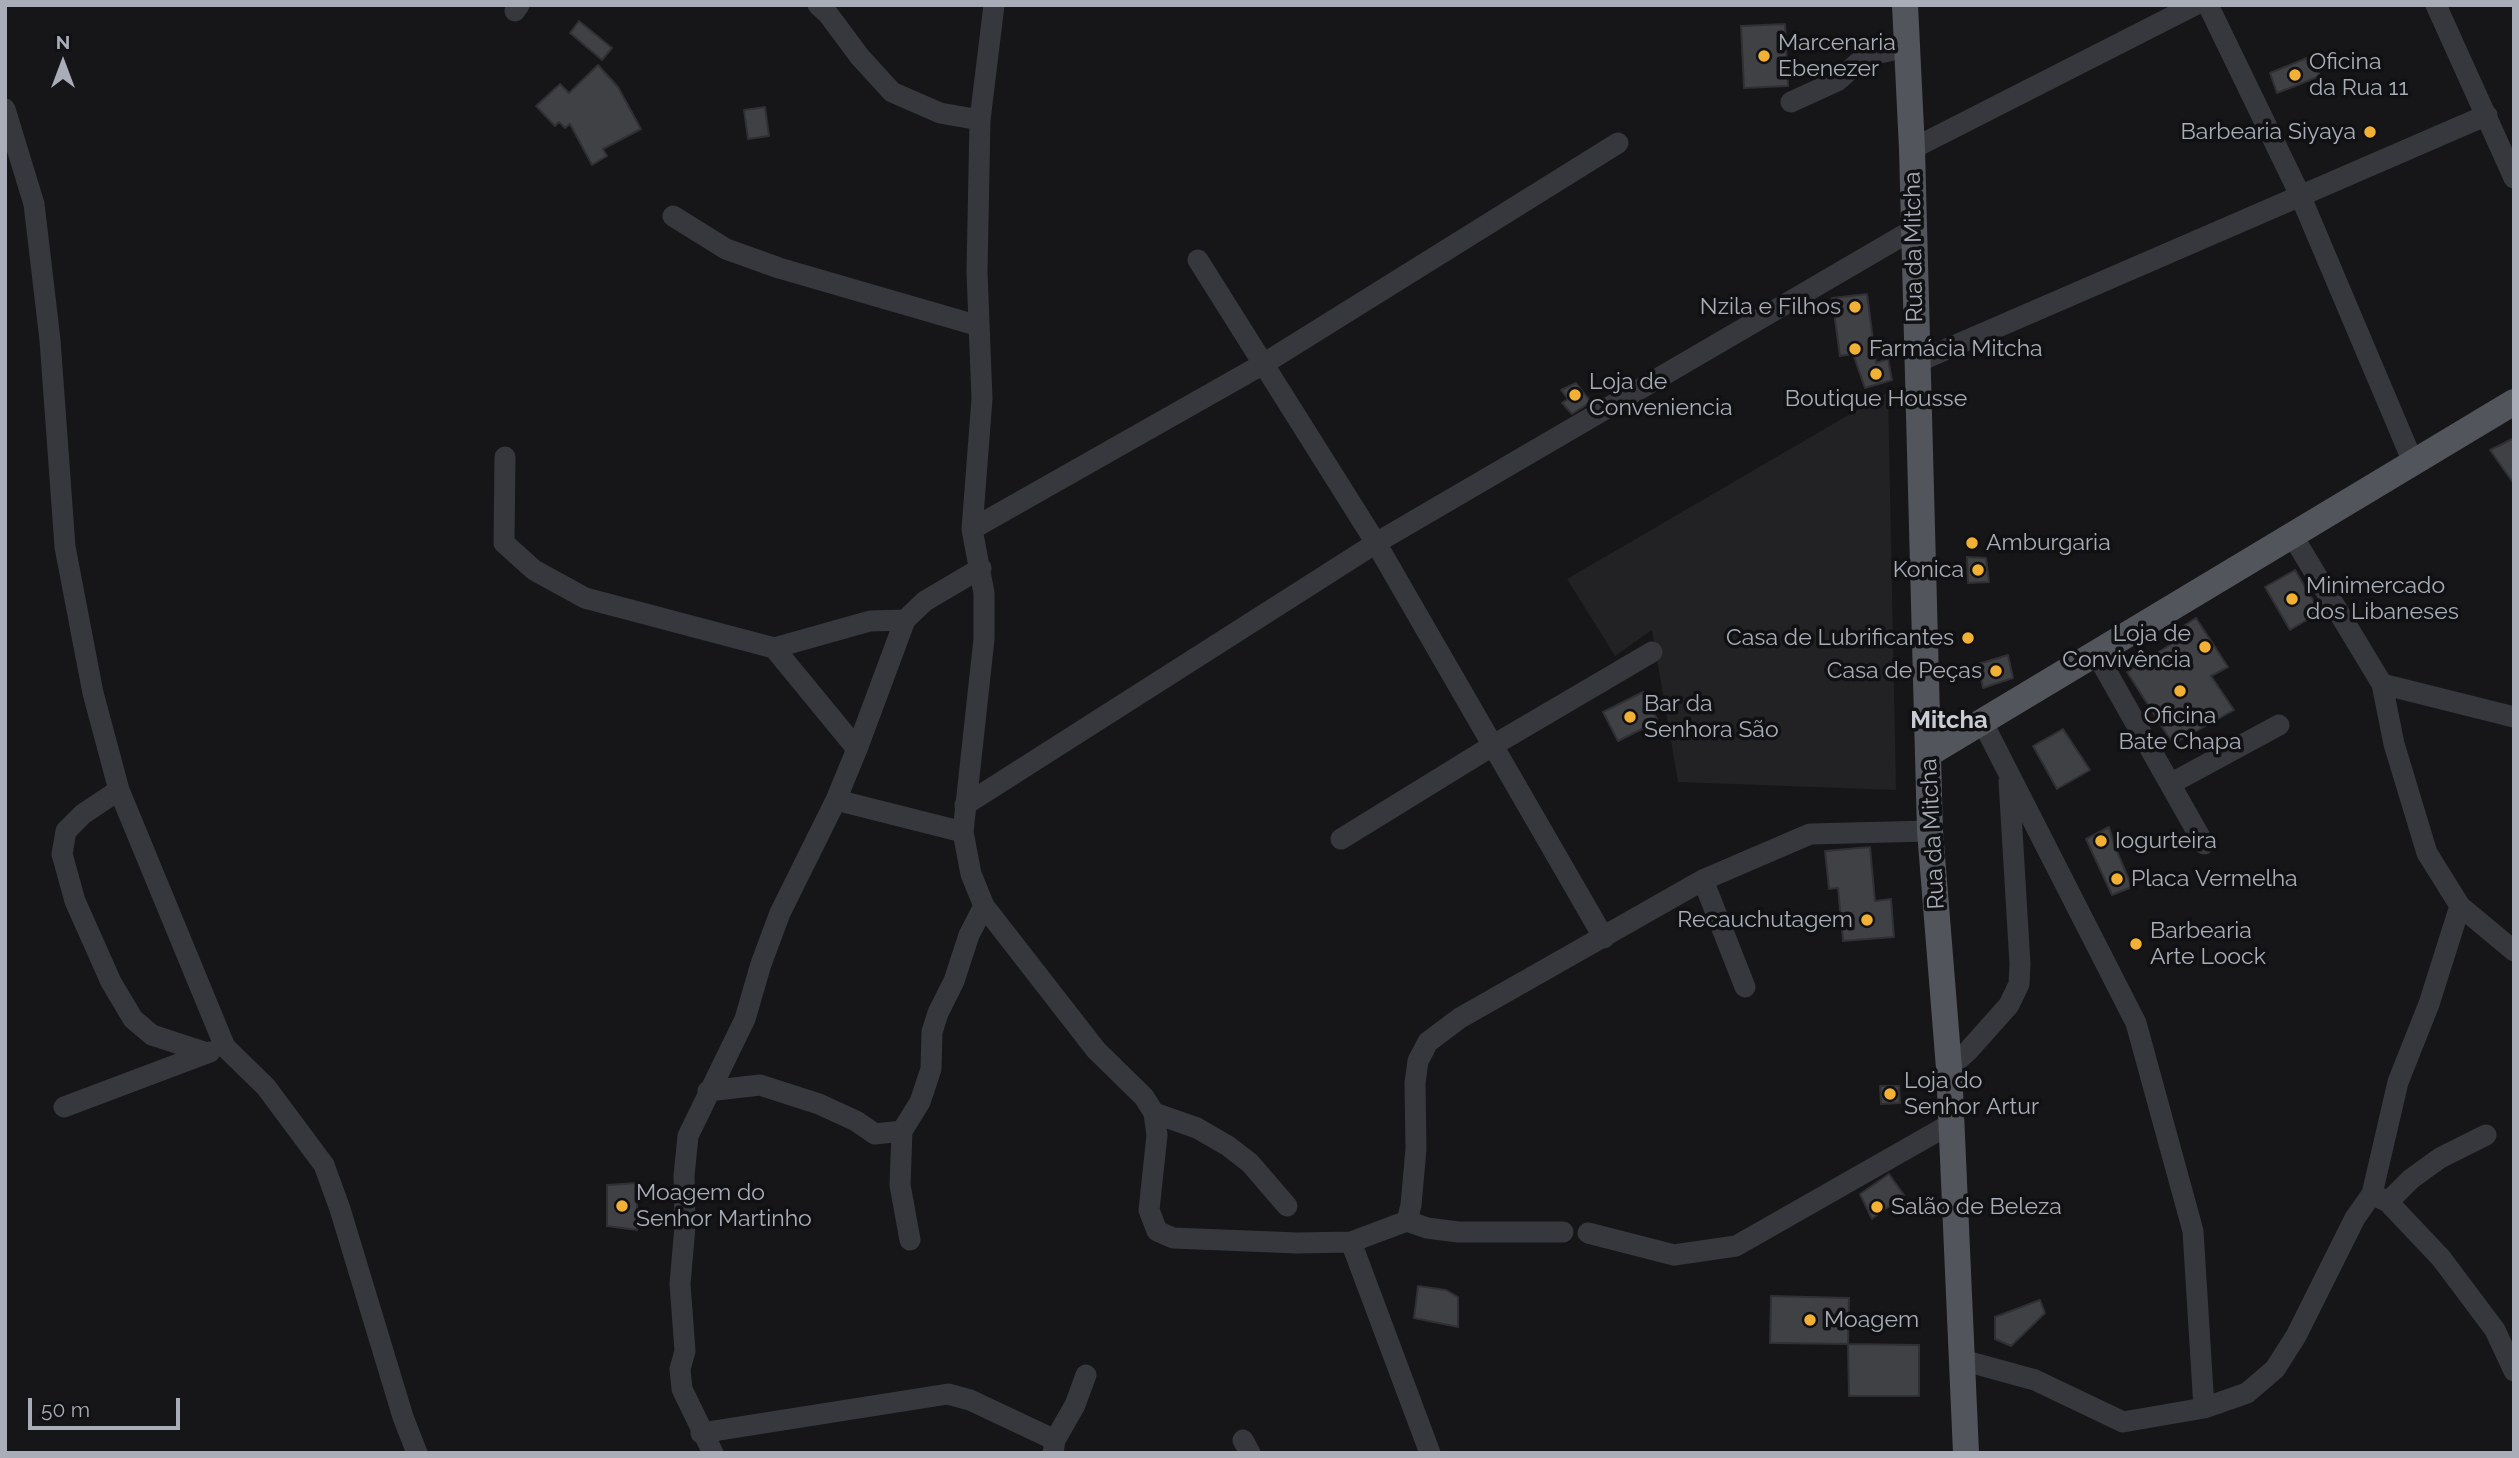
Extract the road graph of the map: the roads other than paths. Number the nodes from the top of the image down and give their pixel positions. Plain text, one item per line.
1 (817, 5) edge
2 (994, 5) edge
3 (1905, 5) edge
4 (2195, 5) edge
5 (2208, 5) edge
6 (2436, 5) edge
7 (1907, 47) junction
8 (1791, 102) dead end
9 (5, 109) edge
10 (2487, 115) junction
11 (980, 120) junction
12 (1618, 143) dead end
13 (1912, 149) junction
14 (2514, 178) edge
15 (2300, 195) junction
16 (673, 216) dead end
17 (1914, 229) junction
18 (1198, 260) dead end
19 (979, 326) junction
20 (1917, 362) junction
21 (1265, 363) junction
22 (2514, 402) edge
23 (505, 457) dead end
24 (2413, 462) junction
25 (972, 529) junction
26 (2292, 535) junction
27 (1376, 543) junction
28 (981, 568) junction
29 (905, 620) junction
30 (774, 648) junction
31 (1652, 652) dead end
32 (2096, 653) junction
33 (2382, 684) junction
34 (2514, 717) edge
35 (1983, 722) junction
36 (2279, 726) dead end
37 (1492, 746) junction
38 (857, 749) junction
39 (1930, 753) junction
40 (2008, 772) junction
41 (2170, 785) junction
42 (119, 790) junction
43 (836, 800) junction
44 (965, 805) junction
45 (1930, 831) junction
46 (963, 832) junction
47 (1341, 839) dead end
48 (2204, 844) dead end
49 (1703, 880) junction
50 (984, 906) junction
51 (2460, 906) junction
52 (1604, 938) junction
53 (2514, 951) edge
54 (1745, 987) dead end
55 (216, 1050) junction
56 (1949, 1068) junction
57 (708, 1091) junction
58 (64, 1107) dead end
59 (1154, 1113) junction
60 (1952, 1123) junction
61 (902, 1131) junction
62 (2486, 1135) dead end
63 (2380, 1198) junction
64 (1287, 1206) dead end
65 (1408, 1221) junction
66 (1563, 1231) dead end
67 (1588, 1233) dead end
68 (910, 1240) dead end
69 (1351, 1242) junction
70 (1962, 1360) junction
71 (2514, 1371) edge
72 (1086, 1375) dead end
73 (2204, 1408) junction
74 (701, 1433) junction
75 (1054, 1446) edge
76 (417, 1453) edge
77 (713, 1453) edge
78 (1430, 1453) edge
79 (1966, 1453) edge

1 - 11 street
2 - 11 street
3 - 7 main road, Rua da Mitcha
4 - 13 street
5 - 15 street
6 - 10 street
7 - 8 street
7 - 13 main road, Rua da Mitcha
9 - 42 street
10 - 14 street
10 - 15 street
11 - 19 street
12 - 21 street
13 - 17 main road, Rua da Mitcha
15 - 20 street
15 - 24 street
16 - 19 street
17 - 20 main road, Rua da Mitcha
17 - 27 street
18 - 21 street
19 - 25 street
20 - 39 main road, Rua da Mitcha
21 - 25 street
21 - 27 street
22 - 24 main road
23 - 30 street
24 - 26 main road
25 - 28 street
26 - 32 main road
26 - 33 street
27 - 37 street
27 - 44 street
28 - 29 street
28 - 44 street
29 - 30 street
29 - 38 street
30 - 38 street
31 - 37 street
32 - 35 main road
32 - 41 street
33 - 34 street
33 - 51 street
35 - 39 main road
35 - 40 street
36 - 41 street
37 - 47 street
37 - 52 street
38 - 43 street
39 - 45 main road, Rua da Mitcha
40 - 56 street
40 - 73 street
41 - 48 street
42 - 55 street
42 - 55 street
43 - 46 street
43 - 57 street
44 - 46 street
45 - 49 street
45 - 56 main road, Rua da Mitcha
46 - 50 street
49 - 52 street
49 - 54 street
50 - 59 street
50 - 61 street
51 - 53 street
51 - 63 street
52 - 65 street
55 - 58 street
55 - 76 street
56 - 60 main road, Rua da Mitcha
57 - 61 street
57 - 74 street
59 - 64 street
59 - 69 street
60 - 67 street
60 - 70 main road, Rua da Mitcha
61 - 68 street
62 - 63 street
63 - 71 street
63 - 73 street
65 - 66 street
65 - 69 street
69 - 78 street
70 - 73 street
70 - 79 main road, Rua da Mitcha
72 - 75 street
74 - 75 street
74 - 77 street

